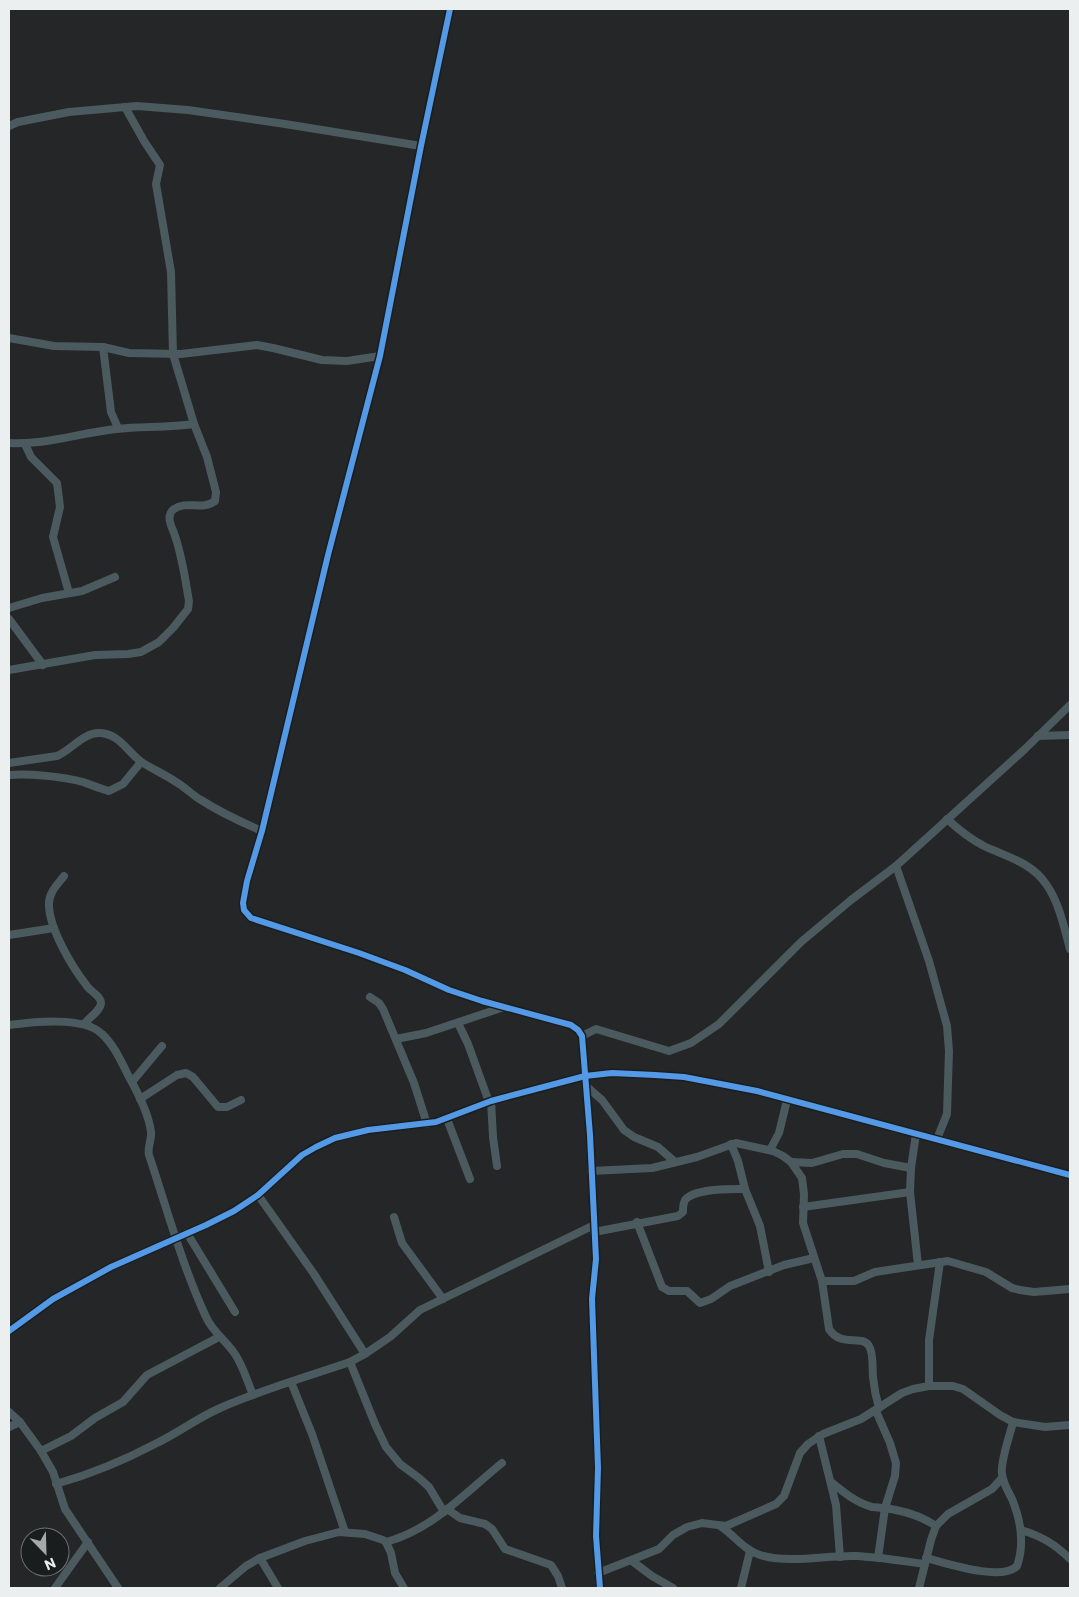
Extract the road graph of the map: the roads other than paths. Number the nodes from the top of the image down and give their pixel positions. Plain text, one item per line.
1 (450, 9) edge
2 (125, 107) junction
3 (9, 126) edge
4 (421, 146) junction
5 (9, 338) edge
6 (103, 347) junction
7 (173, 354) junction
8 (380, 356) junction
9 (194, 424) junction
10 (118, 428) junction
11 (9, 443) edge
12 (24, 444) junction
13 (115, 577) dead end
14 (69, 593) junction
15 (9, 608) edge
16 (9, 619) edge
17 (43, 665) junction
18 (9, 670) edge
19 (1070, 705) edge
20 (1070, 735) edge
21 (1038, 736) junction
22 (141, 762) junction
23 (9, 763) edge
24 (9, 775) edge
25 (947, 819) junction
26 (262, 831) junction
27 (896, 866) junction
28 (64, 876) dead end
29 (54, 928) junction
30 (9, 935) edge
31 (1070, 949) edge
32 (370, 997) dead end
33 (504, 1007) junction
34 (458, 1023) junction
35 (84, 1024) junction
36 (9, 1025) edge
37 (582, 1036) junction
38 (396, 1039) junction
39 (162, 1046) dead end
40 (585, 1076) junction
41 (132, 1082) junction
42 (586, 1086) junction
43 (140, 1099) junction
44 (241, 1100) dead end
45 (788, 1100) junction
46 (490, 1102) junction
47 (447, 1119) junction
48 (427, 1124) junction
49 (916, 1134) junction
50 (937, 1139) junction
51 (731, 1144) junction
52 (770, 1150) junction
53 (675, 1162) junction
54 (792, 1162) junction
55 (498, 1166) dead end
56 (911, 1168) junction
57 (591, 1171) junction
58 (1070, 1175) edge
59 (470, 1179) dead end
60 (745, 1189) junction
61 (910, 1192) junction
62 (258, 1195) junction
63 (803, 1207) junction
64 (394, 1217) dead end
65 (637, 1222) junction
66 (594, 1228) junction
67 (187, 1233) junction
68 (174, 1238) junction
69 (814, 1258) junction
70 (940, 1262) junction
71 (918, 1265) junction
72 (769, 1272) junction
73 (822, 1281) junction
74 (1070, 1289) edge
75 (443, 1300) junction
76 (235, 1312) dead end
77 (9, 1331) edge
78 (219, 1337) junction
79 (365, 1354) junction
80 (350, 1362) junction
81 (291, 1382) junction
82 (929, 1386) junction
83 (253, 1395) junction
84 (878, 1409) junction
85 (9, 1412) edge
86 (20, 1422) junction
87 (1013, 1422) junction
88 (1070, 1425) edge
89 (9, 1427) edge
90 (819, 1436) junction
91 (41, 1451) junction
92 (502, 1463) dead end
93 (1002, 1478) junction
94 (832, 1482) junction
95 (56, 1484) junction
96 (885, 1508) junction
97 (446, 1511) junction
98 (719, 1525) junction
99 (936, 1526) junction
100 (1021, 1530) junction
101 (346, 1532) junction
102 (88, 1542) junction
103 (386, 1542) junction
104 (750, 1551) junction
105 (840, 1557) junction
106 (260, 1558) junction
107 (878, 1558) junction
108 (1070, 1559) edge
109 (632, 1560) junction
110 (926, 1561) junction
111 (598, 1573) junction
112 (55, 1588) edge
113 (118, 1588) edge
114 (220, 1588) edge
115 (278, 1588) edge
116 (404, 1588) edge
117 (562, 1588) edge
118 (600, 1588) edge
119 (673, 1588) edge
120 (741, 1588) edge
121 (919, 1588) edge

1 - 4 street
2 - 3 street
2 - 4 street
2 - 7 street
4 - 8 street
5 - 6 street
6 - 7 street
6 - 10 street
7 - 8 street
7 - 9 street
8 - 26 street
9 - 10 street
9 - 17 street
10 - 12 street
11 - 12 street
12 - 14 street
13 - 14 street
14 - 15 street
16 - 17 street
17 - 18 street
19 - 21 street
20 - 21 street
21 - 25 street
22 - 23 street
22 - 24 street
22 - 26 street
25 - 27 street
25 - 31 street
26 - 33 street
27 - 37 street
27 - 50 street
28 - 29 street
29 - 30 street
29 - 35 street
32 - 38 street
33 - 34 street
33 - 37 street
34 - 38 street
34 - 46 street
35 - 36 street
35 - 41 street
37 - 40 street
38 - 48 street
39 - 41 street
40 - 42 street
40 - 45 street
40 - 46 street
41 - 43 street
42 - 53 street
42 - 57 street
43 - 44 street
43 - 68 street
45 - 49 street
45 - 52 street
46 - 47 street
46 - 55 street
47 - 48 street
47 - 59 street
48 - 62 street
49 - 50 street
49 - 56 street
50 - 58 street
51 - 52 street
51 - 53 street
51 - 60 street
52 - 54 street
53 - 57 street
54 - 56 street
54 - 63 street
56 - 61 street
57 - 66 street
60 - 65 street
60 - 72 street
61 - 63 street
61 - 71 street
62 - 67 street
62 - 79 street
63 - 69 street
64 - 75 street
65 - 66 street
65 - 72 street
66 - 75 street
66 - 111 street
67 - 68 street
67 - 76 street
68 - 77 street
68 - 78 street
69 - 72 street
69 - 73 street
70 - 71 street
70 - 74 street
70 - 82 street
71 - 73 street
73 - 84 street
75 - 79 street
78 - 83 street
78 - 91 street
79 - 80 street
80 - 81 street
80 - 97 street
81 - 83 street
81 - 101 street
82 - 84 street
82 - 87 street
83 - 95 street
84 - 90 street
84 - 96 street
85 - 86 street
86 - 89 street
86 - 91 street
87 - 88 street
87 - 93 street
90 - 94 street
90 - 98 street
91 - 95 street
92 - 97 street
93 - 99 street
93 - 100 street
94 - 96 street
94 - 105 street
95 - 102 street
96 - 99 street
96 - 107 street
97 - 103 street
97 - 117 street
98 - 104 street
98 - 109 street
99 - 110 street
100 - 108 street
100 - 110 street
101 - 103 street
101 - 106 street
102 - 112 street
102 - 113 street
103 - 116 street
104 - 105 street
104 - 120 street
105 - 107 street
106 - 114 street
106 - 115 street
107 - 110 street
109 - 111 street
109 - 119 street
110 - 121 street
111 - 118 street

